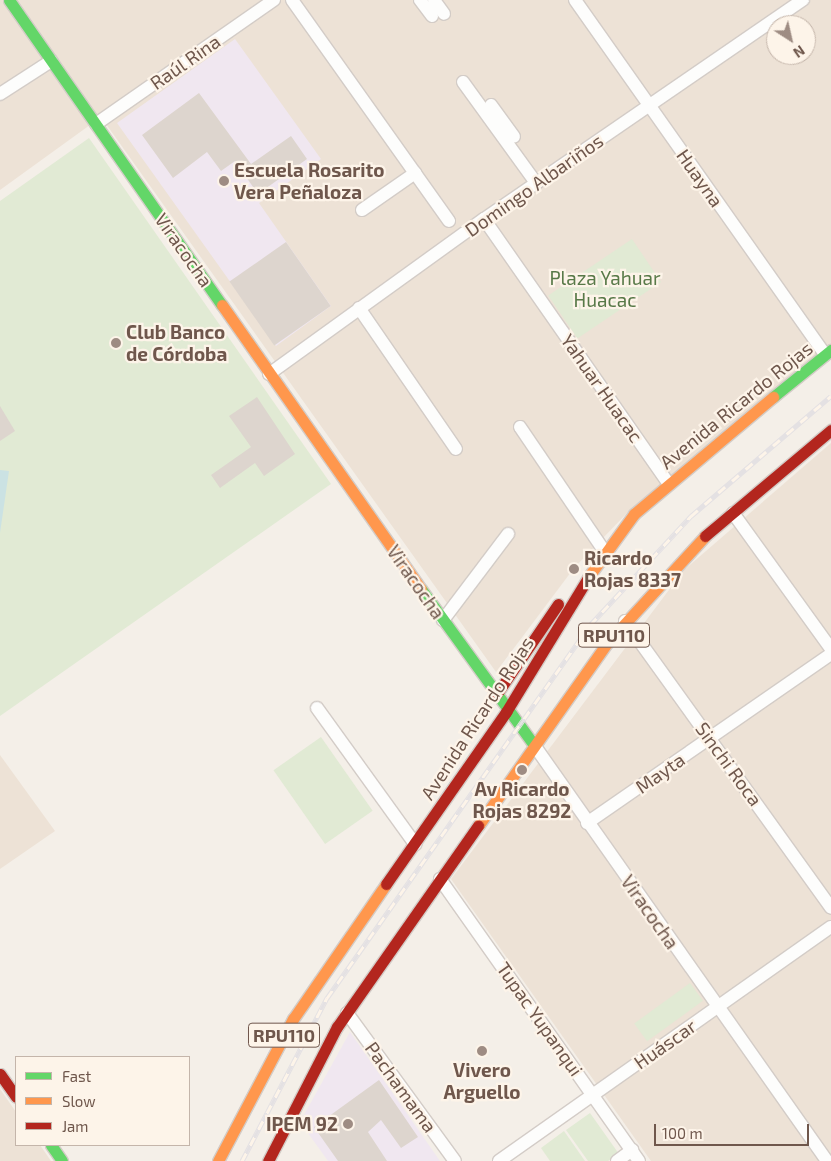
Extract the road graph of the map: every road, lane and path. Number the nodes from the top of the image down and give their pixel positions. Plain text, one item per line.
1 (9, 0) edge
2 (274, 0) edge
3 (292, 0) edge
4 (420, 0) edge
5 (434, 0) edge
6 (575, 0) edge
7 (803, 0) edge
8 (50, 61) junction
9 (463, 82) dead end
10 (0, 94) edge
11 (491, 105) dead end
12 (650, 107) junction
13 (96, 124) junction
14 (415, 173) junction
15 (539, 180) junction
16 (362, 210) dead end
17 (484, 219) junction
18 (449, 221) dead end
19 (359, 308) junction
20 (828, 353) edge
21 (269, 374) junction
22 (520, 427) dead end
23 (831, 430) edge
24 (525, 448) dead end
25 (456, 449) dead end
26 (668, 484) junction
27 (733, 513) junction
28 (634, 514) junction
29 (508, 534) dead end
30 (598, 549) junction
31 (443, 620) junction
32 (624, 621) junction
33 (831, 649) edge
34 (831, 654) edge
35 (496, 695) junction
36 (317, 708) dead end
37 (506, 712) junction
38 (710, 738) junction
39 (534, 745) junction
40 (587, 823) junction
41 (415, 844) junction
42 (440, 879) junction
43 (831, 908) edge
44 (831, 928) edge
45 (718, 1007) junction
46 (347, 1013) junction
47 (0, 1074) edge
48 (594, 1094) junction
49 (15, 1096) edge
50 (51, 1146) edge
51 (636, 1156) edge
52 (62, 1161) edge
53 (218, 1161) edge
54 (268, 1161) edge
55 (455, 1161) edge
56 (499, 1161) edge
57 (617, 1161) edge
58 (827, 1161) edge

1 - 8 main road, Viracocha
2 - 13 street, Raúl Rina
3 - 14 street
4 - 5 street
6 - 12 street, Huayna
7 - 12 street, Domingo Albariños
8 - 10 street
8 - 13 main road, Viracocha
9 - 15 street
11 - 15 street
12 - 15 street, Domingo Albariños
12 - 20 street, Huayna
13 - 21 main road, Viracocha
14 - 16 street
14 - 18 street
15 - 17 street, Domingo Albariños
17 - 19 street, Domingo Albariños
17 - 26 street, Yahuar Huacac
19 - 21 street, Domingo Albariños
19 - 25 street
20 - 26 main road, Avenida Ricardo Rojas / RPU110
21 - 31 main road, Viracocha
22 - 30 street
23 - 27 main road, RPU110
24 - 30 street
26 - 28 main road, Avenida Ricardo Rojas / RPU110
27 - 32 main road, RPU110
27 - 33 street
28 - 30 main road
28 - 37 main road, Avenida Ricardo Rojas / RPU110
29 - 31 street
30 - 35 main road
31 - 35 main road, Viracocha
32 - 38 street, Sinchi Roca
32 - 39 main road, RPU110
34 - 38 street, Mayta
35 - 37 main road, Viracocha
36 - 41 street
37 - 39 main road, Viracocha
37 - 41 main road, Avenida Ricardo Rojas / RPU110
38 - 40 street, Mayta
38 - 43 street, Sinchi Roca
39 - 40 street, Viracocha
39 - 42 main road, RPU110
40 - 45 street, Viracocha
41 - 53 main road, Avenida Ricardo Rojas / RPU110
42 - 46 main road, RPU110
42 - 48 street, Tupac Yupanqui
44 - 45 street, Huáscar
45 - 48 street, Huáscar
45 - 58 street, Viracocha
46 - 54 main road, RPU110
46 - 55 street, Pachamama
47 - 49 main road
48 - 51 street, Tupac Yupanqui
48 - 56 street, Huáscar
50 - 52 main road
51 - 57 street

